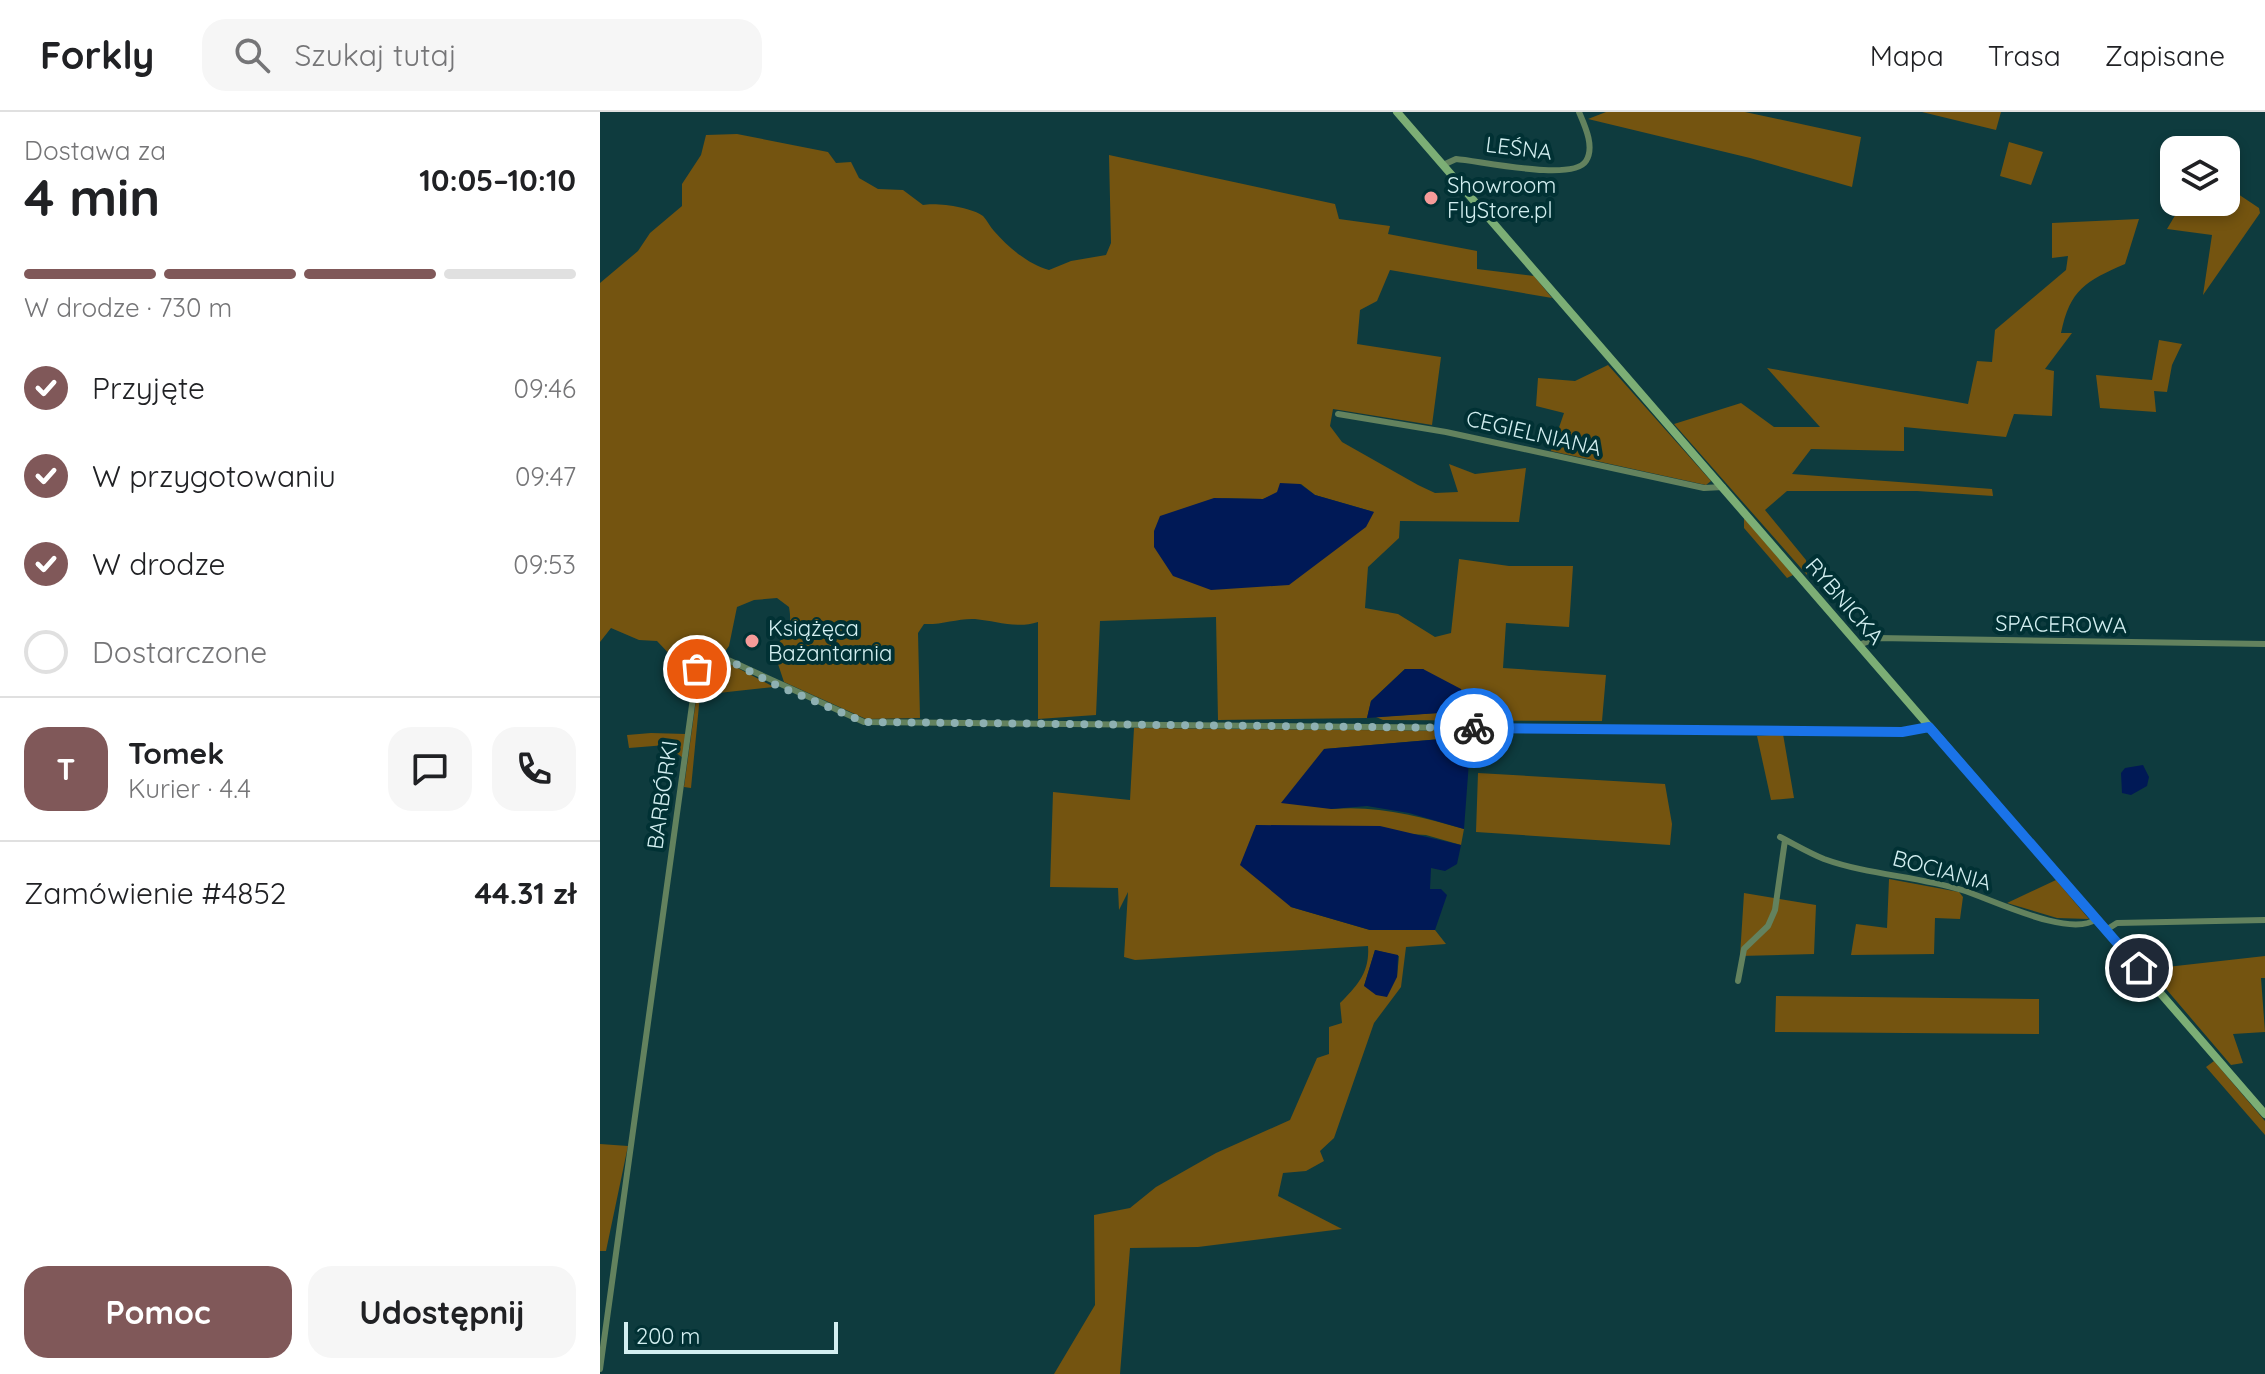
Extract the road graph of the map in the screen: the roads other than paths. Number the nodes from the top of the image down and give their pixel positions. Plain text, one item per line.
1 (1397, 112) edge
2 (1579, 112) edge
3 (1443, 165) junction
4 (1338, 414) dead end
5 (1723, 487) junction
6 (2265, 644) edge
7 (1859, 645) junction
8 (1929, 727) junction
9 (2096, 919) junction
10 (2265, 920) edge
11 (2106, 930) junction
12 (1738, 981) dead end
13 (2265, 1114) edge
14 (600, 1369) edge

1 - 3 main road, RYBNICKA
2 - 3 street, LEŚNA
3 - 5 main road, RYBNICKA
4 - 5 street, CEGIELNIANA
5 - 7 main road, RYBNICKA
6 - 7 street, SPACEROWA
7 - 8 main road, RYBNICKA
8 - 9 main road, RYBNICKA
8 - 14 street, BARBÓRKI
9 - 11 main road, RYBNICKA
9 - 12 street, BOCIANIA
10 - 11 street
11 - 13 main road, RYBNICKA

